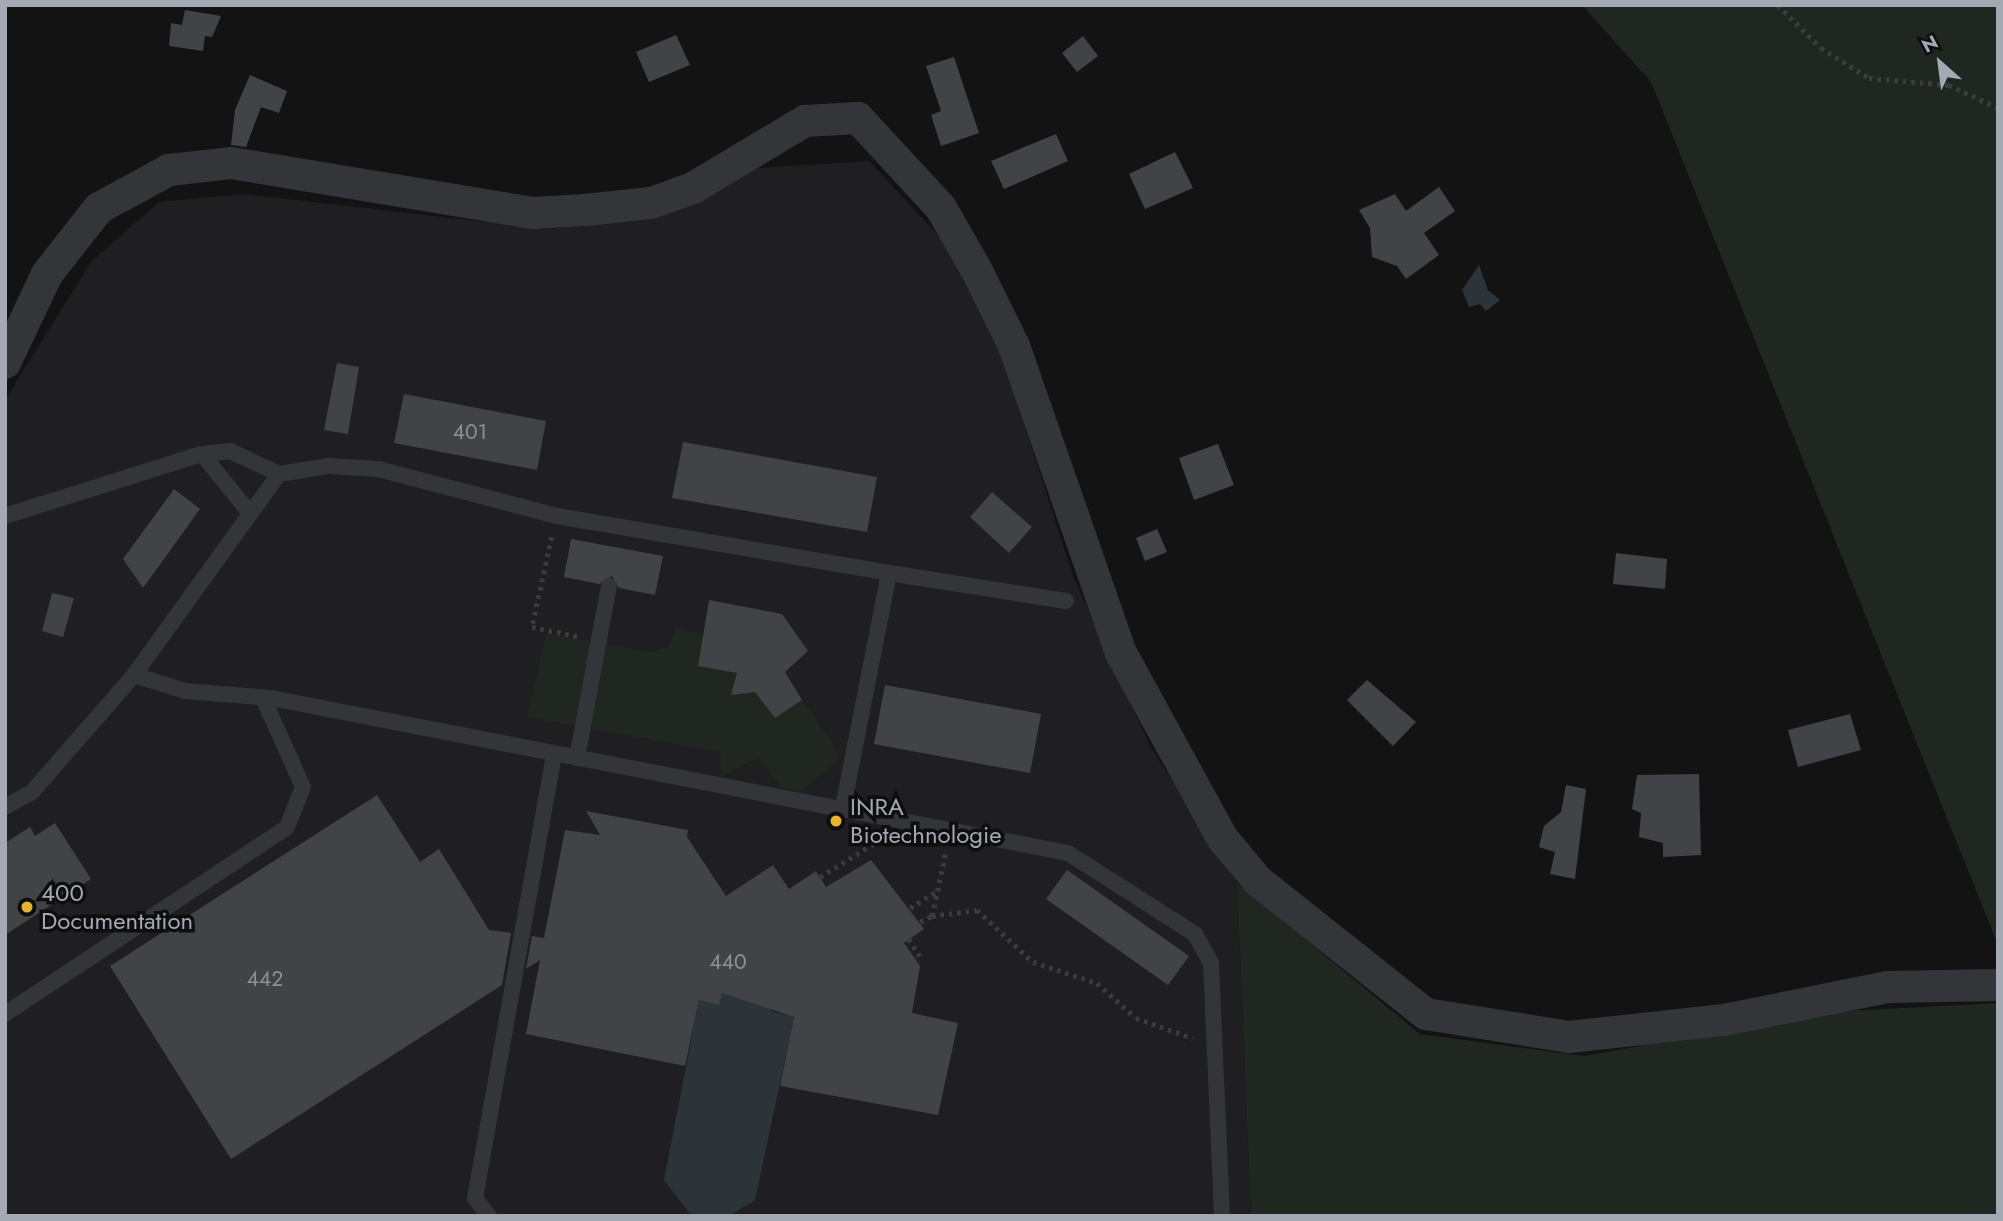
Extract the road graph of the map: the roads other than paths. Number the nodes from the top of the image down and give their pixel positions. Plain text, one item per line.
1 (5, 363) edge
2 (202, 454) junction
3 (279, 474) junction
4 (249, 512) junction
5 (5, 516) edge
6 (889, 573) junction
7 (609, 586) dead end
8 (1066, 601) dead end
9 (134, 675) junction
10 (263, 698) junction
11 (554, 754) junction
12 (577, 758) junction
13 (5, 807) edge
14 (843, 808) junction
15 (1998, 985) edge
16 (5, 1014) edge
17 (489, 1216) edge
18 (1222, 1216) edge

1 - 15 street
2 - 3 lane
2 - 4 lane
2 - 5 lane
3 - 4 lane
3 - 6 lane
4 - 9 lane
6 - 8 lane
6 - 14 lane
7 - 12 lane
9 - 10 lane
9 - 13 lane
10 - 11 lane
10 - 16 lane
11 - 12 lane
11 - 17 lane
12 - 14 lane
14 - 18 lane

